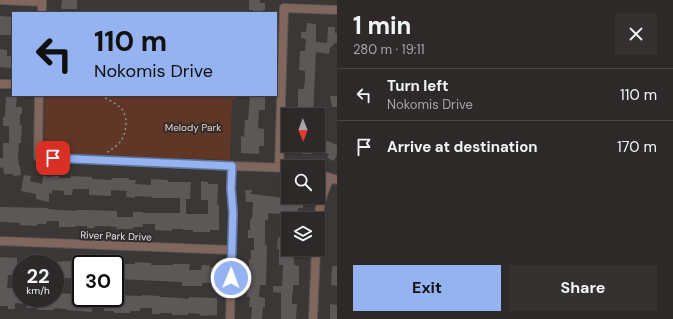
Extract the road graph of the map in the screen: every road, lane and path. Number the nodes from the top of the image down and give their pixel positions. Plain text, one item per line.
1 (0, 0) edge
2 (42, 1) edge
3 (337, 10) edge
4 (42, 12) edge
5 (0, 84) edge
6 (12, 84) edge
7 (39, 96) edge
8 (103, 96) edge
9 (105, 154) dead end
10 (232, 166) junction
11 (279, 167) joint
12 (334, 179) edge
13 (319, 212) edge
14 (0, 241) edge
15 (232, 250) junction
16 (316, 256) edge
17 (230, 319) edge
18 (314, 319) edge

1 - 2 street
2 - 4 street
3 - 11 street
5 - 6 street
7 - 10 street
8 - 9 path
10 - 11 street
10 - 15 street
12 - 13 street
14 - 15 street, River Park Drive
15 - 17 street
16 - 18 street

